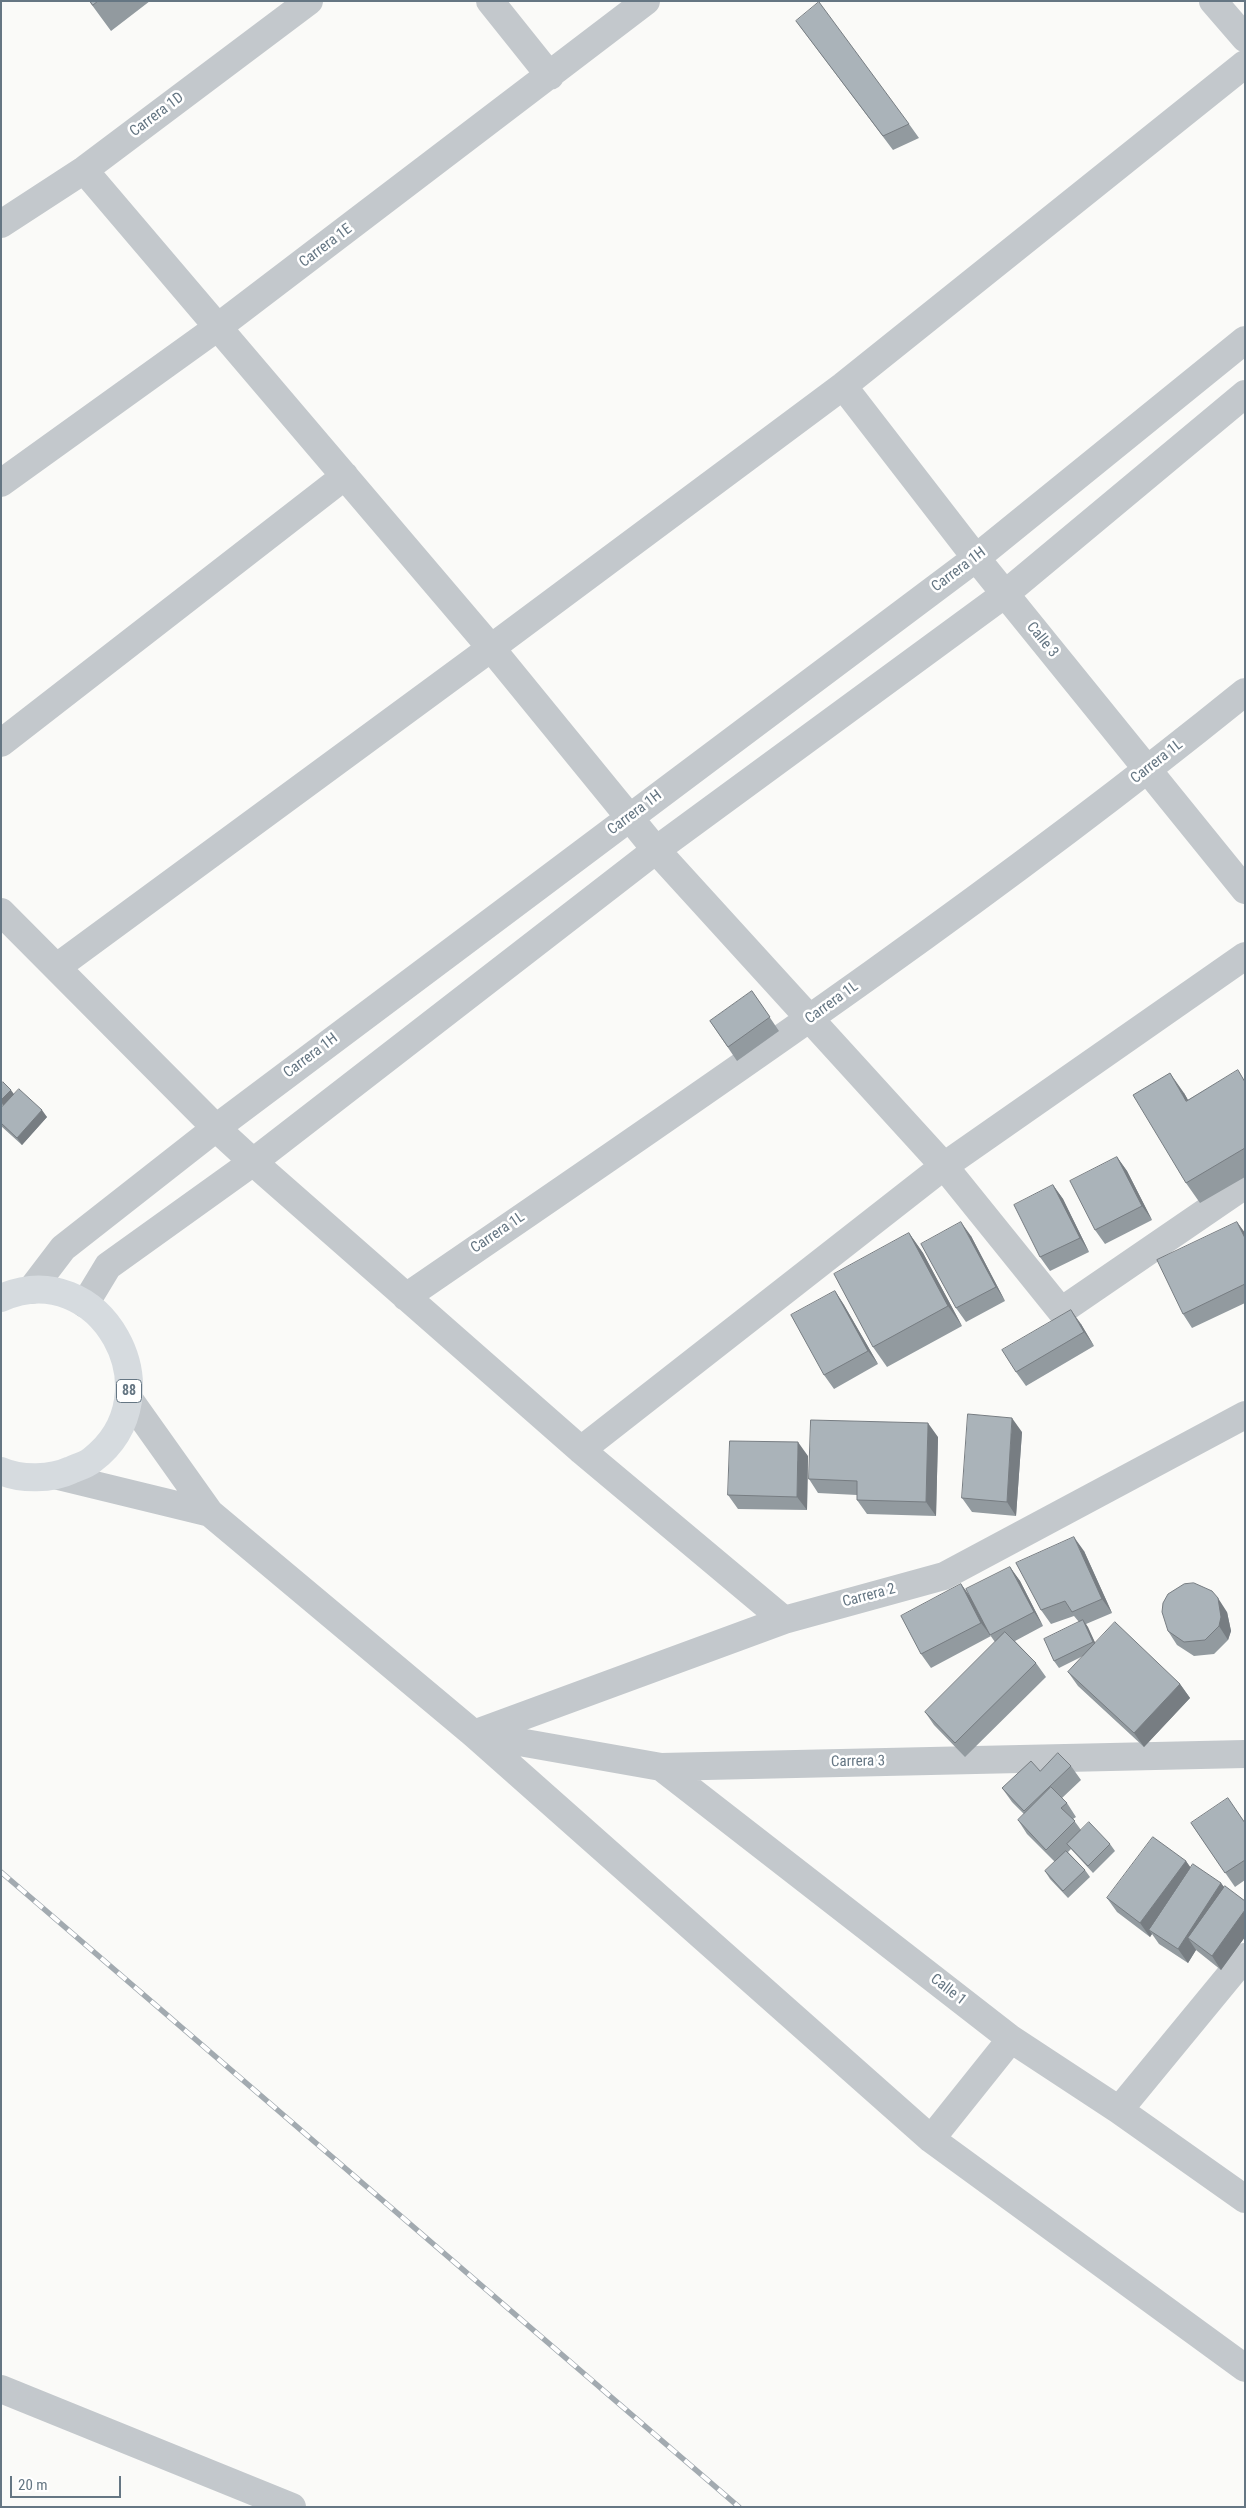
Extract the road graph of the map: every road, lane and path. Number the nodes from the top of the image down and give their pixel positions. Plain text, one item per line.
1 (309, 1) edge
2 (490, 1) edge
3 (646, 1) edge
4 (1213, 1) edge
5 (1245, 38) edge
6 (1245, 64) edge
7 (550, 76) junction
8 (84, 170) junction
9 (1, 224) edge
10 (218, 328) junction
11 (1245, 340) edge
12 (843, 386) junction
13 (1245, 394) edge
14 (345, 476) junction
15 (1, 483) edge
16 (976, 558) junction
17 (1005, 594) junction
18 (491, 648) junction
19 (1245, 692) edge
20 (1, 743) edge
21 (1148, 770) junction
22 (630, 818) junction
23 (656, 850) junction
24 (1245, 890) edge
25 (1, 912) edge
26 (1245, 956) edge
27 (57, 967) junction
28 (811, 1019) junction
29 (216, 1128) junction
30 (253, 1162) junction
31 (944, 1166) junction
32 (1245, 1184) edge
33 (12, 1292) edge
34 (406, 1297) junction
35 (85, 1304) junction
36 (129, 1399) junction
37 (1245, 1414) edge
38 (581, 1450) junction
39 (5, 1476) edge
40 (58, 1476) junction
41 (210, 1513) junction
42 (784, 1620) junction
43 (474, 1734) junction
44 (1245, 1754) edge
45 (661, 1767) junction
46 (1245, 1957) edge
47 (1011, 2040) junction
48 (1119, 2110) junction
49 (931, 2139) junction
50 (1245, 2200) edge
51 (1245, 2368) edge
52 (1, 2389) edge
53 (292, 2507) edge

1 - 8 street, Carrera 1D
2 - 7 street
3 - 7 street, Carrera 1E
4 - 5 street
6 - 12 street
7 - 10 street, Carrera 1E
8 - 9 street, Carrera 1D
8 - 10 street
10 - 14 street
10 - 15 street, Carrera 1E
11 - 16 street, Carrera 1H
12 - 16 street, Calle 3
12 - 18 street
13 - 17 street
14 - 18 street
14 - 20 street
16 - 17 street, Calle 3
16 - 22 street, Carrera 1H
17 - 21 street, Calle 3
17 - 23 street
18 - 22 street
18 - 27 street
19 - 21 street, Carrera 1L
21 - 24 street, Calle 3
21 - 28 street, Carrera 1L
22 - 23 street
22 - 29 street, Carrera 1H
23 - 28 street
23 - 30 street
25 - 27 street
26 - 31 street
27 - 29 street
28 - 31 street
28 - 34 street, Carrera 1L
29 - 30 street
29 - 33 street, Carrera 1H
30 - 34 street
30 - 35 street
31 - 32 street
31 - 38 street
33 - 35 highway, 88
34 - 38 street
35 - 36 highway, 88
36 - 40 highway, 88
36 - 41 street
37 - 42 street, Carrera 2
38 - 42 street
39 - 40 highway, 88
40 - 41 street
41 - 43 street
42 - 43 street, Carrera 2
43 - 45 street, Carrera 3
43 - 49 street
44 - 45 street, Carrera 3
45 - 47 street, Calle 1
46 - 48 street
47 - 48 street, Calle 1
47 - 49 street
48 - 50 street, Calle 1
49 - 51 street
52 - 53 street

